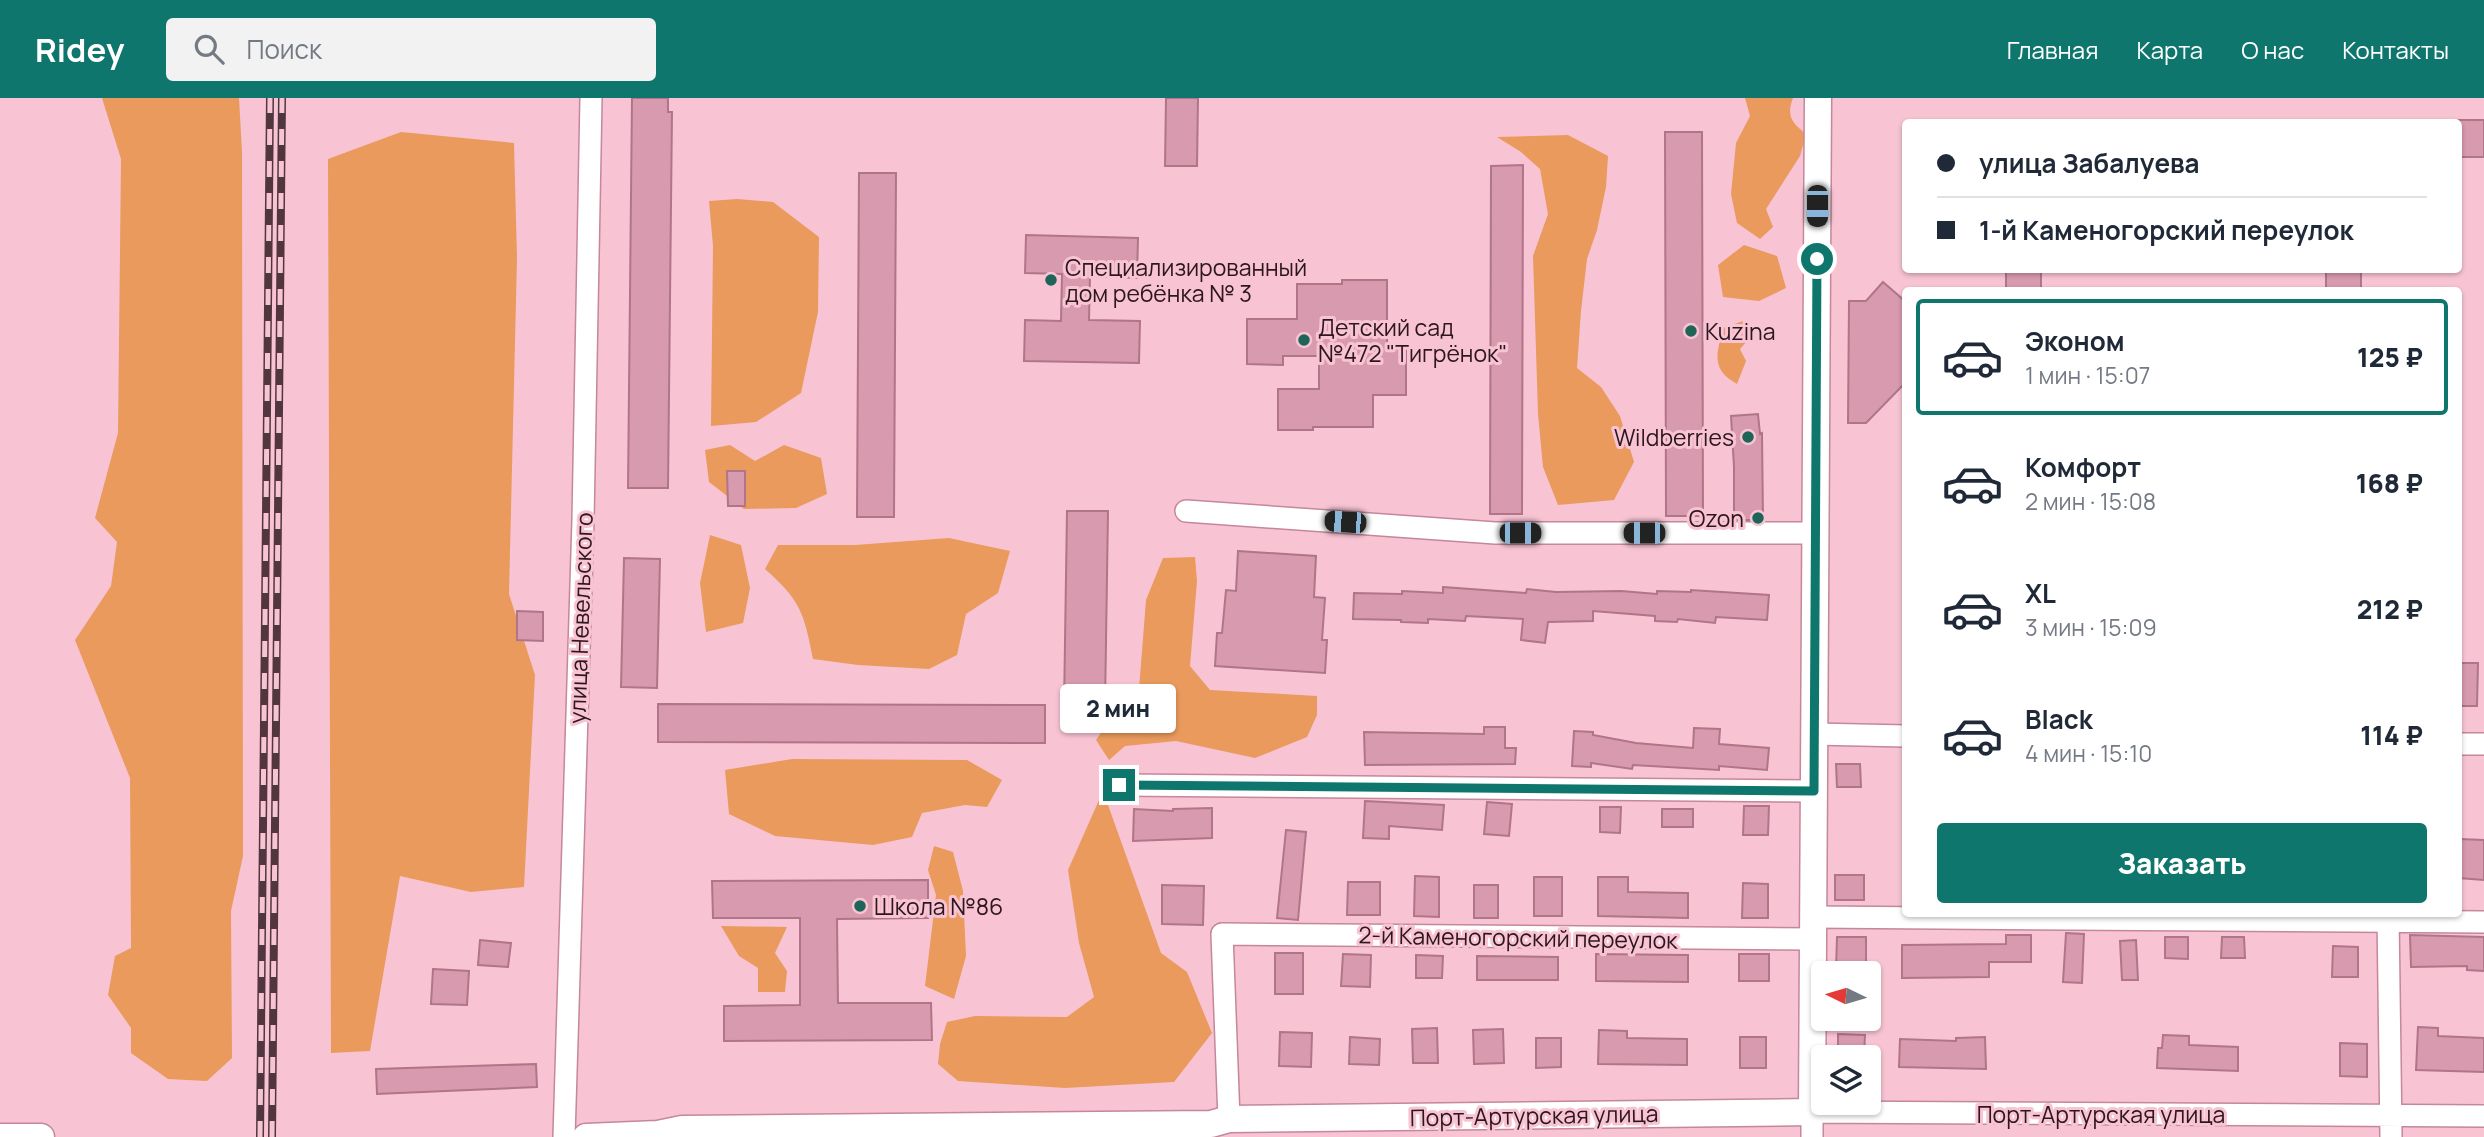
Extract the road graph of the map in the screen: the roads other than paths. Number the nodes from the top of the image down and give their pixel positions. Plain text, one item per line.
1 (591, 98) edge
2 (1818, 98) edge
3 (1186, 511) dead end
4 (1815, 533) junction
5 (1814, 734) junction
6 (1902, 736) edge
7 (2462, 744) edge
8 (2484, 744) edge
9 (1119, 785) dead end
10 (1814, 791) junction
11 (2388, 918) edge
12 (2484, 922) edge
13 (1813, 928) junction
14 (2391, 1115) junction
15 (2484, 1116) edge
16 (1812, 1124) edge
17 (1217, 1127) edge
18 (657, 1136) edge
19 (0, 1137) edge
20 (41, 1137) edge
21 (564, 1137) edge
22 (586, 1137) edge
23 (2391, 1137) edge

1 - 21 street, улица Невельского
2 - 4 street
3 - 4 street
4 - 5 street
5 - 6 street
5 - 10 street
7 - 8 street
9 - 10 street
10 - 13 street
11 - 12 street, 2-й Каменогорский переулок
11 - 13 street, 2-й Каменогорский переулок
11 - 14 street
13 - 16 street
13 - 17 street, 2-й Каменогорский переулок
14 - 15 street, Порт-Артурская улица
14 - 16 street, Порт-Артурская улица
14 - 23 street
16 - 17 street, Порт-Артурская улица
17 - 18 street, Порт-Артурская улица
18 - 22 street, Порт-Артурская улица
19 - 20 street

